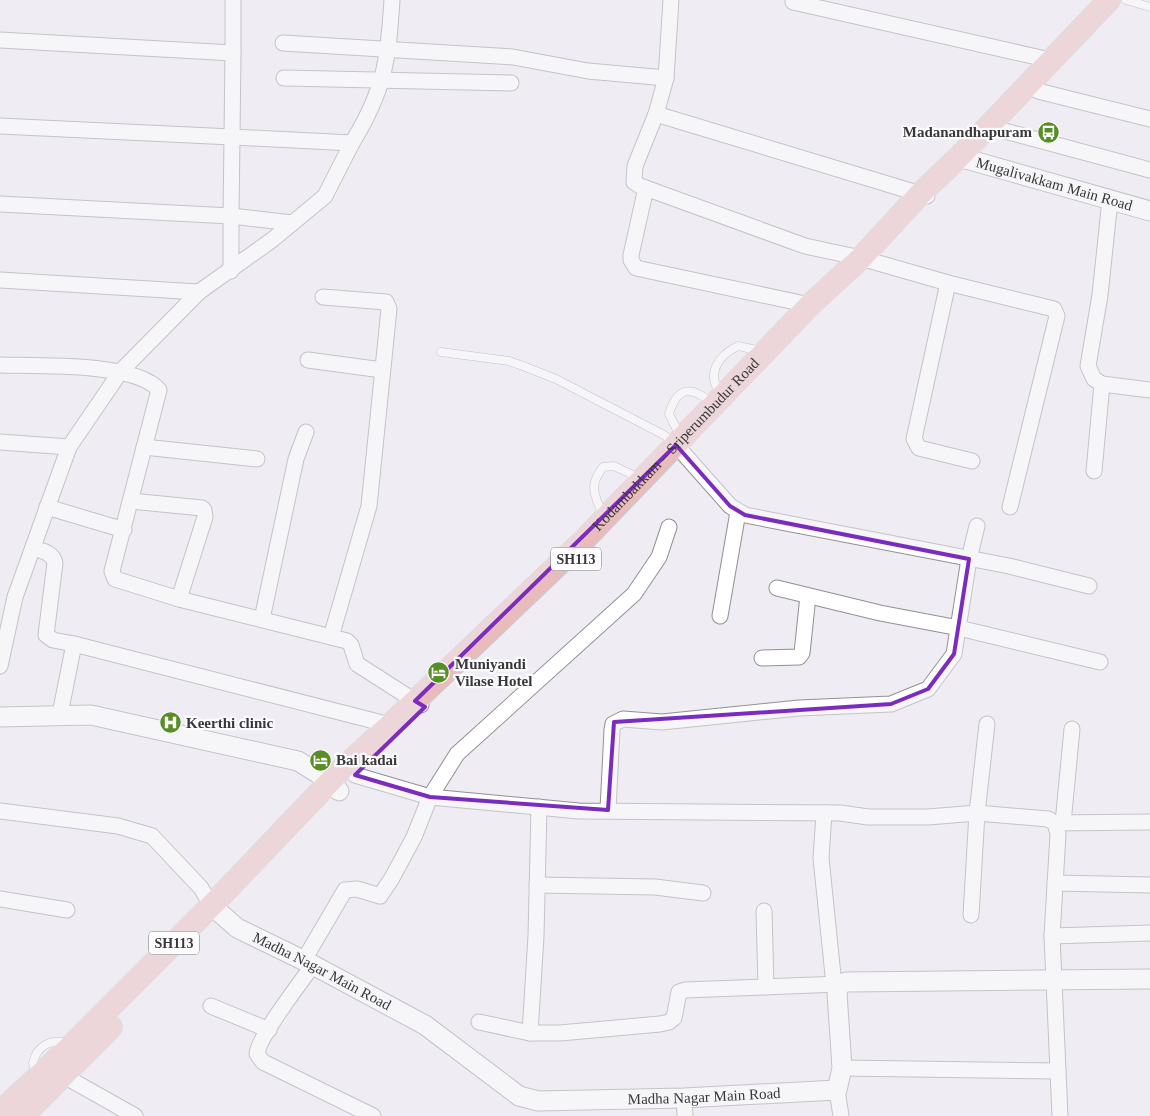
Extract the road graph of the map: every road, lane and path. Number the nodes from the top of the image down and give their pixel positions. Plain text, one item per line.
1 (233, 0) edge
2 (392, 0) edge
3 (671, 0) edge
4 (1109, 0) edge
5 (1126, 0) edge
6 (792, 2) dead end
7 (1150, 7) edge
8 (0, 40) edge
9 (283, 43) dead end
10 (389, 51) junction
11 (233, 53) junction
12 (1050, 60) junction
13 (284, 78) dead end
14 (666, 78) junction
15 (383, 80) junction
16 (511, 83) dead end
17 (1038, 91) junction
18 (656, 114) junction
19 (1150, 119) edge
20 (0, 126) edge
21 (1001, 130) junction
22 (232, 137) junction
23 (352, 143) junction
24 (965, 159) junction
25 (1150, 170) edge
26 (646, 188) junction
27 (926, 195) junction
28 (1110, 200) junction
29 (0, 204) edge
30 (1150, 210) edge
31 (231, 216) junction
32 (292, 223) junction
33 (866, 260) junction
34 (231, 271) junction
35 (0, 280) edge
36 (948, 284) junction
37 (199, 292) junction
38 (323, 297) dead end
39 (810, 305) junction
40 (441, 352) dead end
41 (308, 360) dead end
42 (0, 365) edge
43 (382, 370) junction
44 (121, 371) junction
45 (1102, 384) junction
46 (1150, 390) edge
47 (719, 401) junction
48 (306, 432) dead end
49 (0, 442) edge
50 (681, 446) junction
51 (69, 447) junction
52 (144, 447) junction
53 (257, 460) dead end
54 (972, 461) dead end
55 (1094, 471) dead end
56 (642, 480) junction
57 (131, 501) junction
58 (47, 507) junction
59 (1010, 507) dead end
60 (738, 512) junction
61 (604, 519) junction
62 (977, 526) dead end
63 (669, 528) dead end
64 (124, 530) junction
65 (33, 548) junction
66 (969, 560) junction
67 (1089, 586) dead end
68 (777, 588) dead end
69 (808, 596) junction
70 (179, 599) junction
71 (720, 616) dead end
72 (262, 619) junction
73 (959, 628) junction
74 (331, 637) junction
75 (74, 644) junction
76 (762, 658) dead end
77 (1100, 662) dead end
78 (0, 666) edge
79 (419, 704) junction
80 (60, 714) junction
81 (0, 717) edge
82 (987, 724) dead end
83 (390, 725) junction
84 (1072, 729) dead end
85 (342, 779) junction
86 (430, 797) junction
87 (539, 807) junction
88 (608, 810) junction
89 (0, 811) edge
90 (824, 813) junction
91 (977, 813) junction
92 (1150, 822) edge
93 (1059, 823) junction
94 (1055, 883) junction
95 (536, 885) junction
96 (1150, 885) edge
97 (703, 893) dead end
98 (0, 899) edge
99 (67, 910) dead end
100 (215, 910) junction
101 (764, 911) dead end
102 (972, 915) dead end
103 (1150, 933) edge
104 (1052, 936) junction
105 (309, 963) junction
106 (1150, 979) edge
107 (1054, 980) junction
108 (837, 985) junction
109 (766, 987) junction
110 (211, 1006) dead end
111 (479, 1022) dead end
112 (269, 1030) junction
113 (530, 1032) junction
114 (842, 1068) junction
115 (1058, 1071) junction
116 (64, 1076) junction
117 (837, 1090) junction
118 (685, 1107) edge
119 (0, 1112) edge
120 (23, 1116) edge
121 (135, 1116) edge
122 (373, 1116) edge
123 (840, 1116) edge
124 (1060, 1116) edge

1 - 11 street
2 - 10 street
3 - 14 street
4 - 12 main road, Kodambakkam – Sriperumbudur Road / SH113
5 - 7 lane
5 - 17 main road, Kodambakkam – Sriperumbudur Road / SH113
6 - 12 street
8 - 11 street
9 - 10 street
10 - 14 street
10 - 15 street
11 - 22 street
12 - 24 main road, Kodambakkam – Sriperumbudur Road / SH113
13 - 15 street
14 - 18 street
15 - 16 street
15 - 23 street
17 - 19 street
17 - 21 main road, Kodambakkam – Sriperumbudur Road / SH113
18 - 26 street
18 - 27 street
20 - 22 street
21 - 24 main road, Kodambakkam – Sriperumbudur Road / SH113
21 - 25 street
22 - 23 street
22 - 31 street
23 - 32 street
24 - 27 main road, Kodambakkam – Sriperumbudur Road / SH113
24 - 28 street, Mugalivakkam Main Road
26 - 33 street
26 - 39 street
27 - 33 main road, Kodambakkam – Sriperumbudur Road / SH113
28 - 30 street, Mugalivakkam Main Road
28 - 45 street
29 - 31 street
31 - 32 street
31 - 34 street
32 - 34 street
33 - 36 street
33 - 39 main road, Kodambakkam – Sriperumbudur Road / SH113
33 - 50 main road, Kodambakkam – Sriperumbudur Road / SH113
34 - 37 street
35 - 37 street
36 - 54 street
36 - 59 street
37 - 44 street
38 - 43 street
39 - 47 main road, Kodambakkam – Sriperumbudur Road / SH113
40 - 50 lane
41 - 43 street
42 - 44 street
43 - 74 street
44 - 51 street
44 - 52 street
45 - 46 street
45 - 55 street
47 - 50 main road, Kodambakkam – Sriperumbudur Road / SH113
47 - 50 lane
48 - 72 street
49 - 51 street
50 - 56 main road, Kodambakkam – Sriperumbudur Road / SH113
50 - 60 street
50 - 79 main road, Kodambakkam – Sriperumbudur Road / SH113
51 - 58 street
52 - 53 street
52 - 57 street
56 - 61 main road, Kodambakkam – Sriperumbudur Road / SH113
56 - 61 lane
57 - 64 street
57 - 70 street
58 - 64 street
58 - 65 street
60 - 66 street
60 - 71 street
61 - 79 main road, Kodambakkam – Sriperumbudur Road / SH113
62 - 66 street
63 - 86 street
64 - 70 street
65 - 75 street
65 - 78 street
66 - 67 street
66 - 73 street
68 - 69 street
69 - 73 street
69 - 76 street
70 - 72 street
72 - 74 street
73 - 77 street
73 - 88 street
74 - 79 street
75 - 80 street
75 - 83 street
79 - 83 main road, Kodambakkam – Sriperumbudur Road / SH113
79 - 85 main road, Kodambakkam – Sriperumbudur Road / SH113
80 - 81 street
80 - 85 street
82 - 91 street
83 - 85 main road, Kodambakkam – Sriperumbudur Road / SH113
84 - 93 street
85 - 86 street
85 - 100 main road, Kodambakkam – Sriperumbudur Road / SH113
86 - 87 street
86 - 105 street
87 - 88 street
87 - 95 street
88 - 90 street
89 - 100 street
90 - 91 street
90 - 108 street
91 - 93 street
91 - 102 street
92 - 93 street
93 - 94 street
94 - 96 street
94 - 104 street
95 - 97 street
95 - 113 street
98 - 99 street
100 - 105 street, Madha Nagar Main Road
100 - 116 main road, Kodambakkam – Sriperumbudur Road / SH113
100 - 119 main road, Kodambakkam – Sriperumbudur Road / SH113
101 - 109 street
103 - 104 street
104 - 107 street
105 - 112 street
105 - 118 street, Madha Nagar Main Road
106 - 107 street
107 - 108 street
107 - 115 street
108 - 109 street
108 - 114 street
109 - 113 street
110 - 112 street
111 - 113 street
112 - 122 street
114 - 115 street
114 - 117 street
115 - 124 street
116 - 120 main road, Kodambakkam – Sriperumbudur Road / SH113
116 - 121 street
117 - 118 street, Madha Nagar Main Road
117 - 123 street

